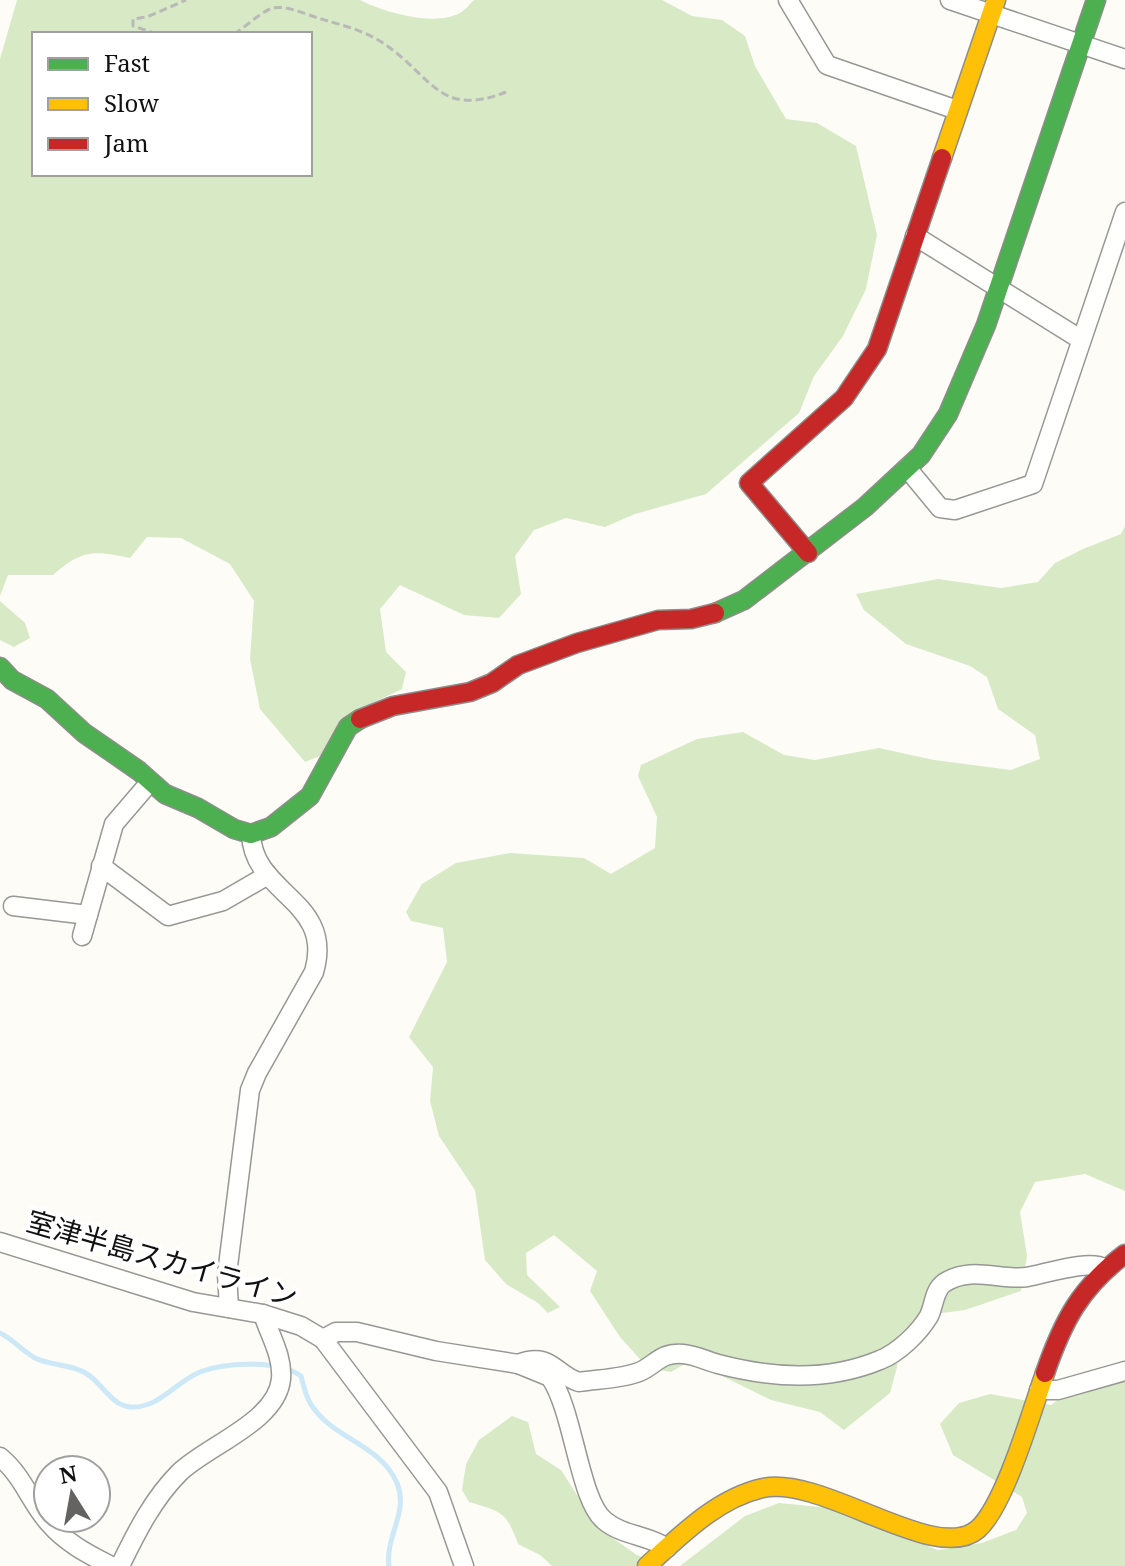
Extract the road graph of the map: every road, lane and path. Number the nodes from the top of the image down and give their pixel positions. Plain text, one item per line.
1 (186, 0) edge
2 (788, 0) edge
3 (950, 0) edge
4 (1096, 0) edge
5 (994, 7) edge
6 (151, 32) edge
7 (237, 32) edge
8 (1081, 44) junction
9 (1125, 59) edge
10 (506, 92) dead end
11 (957, 110) junction
12 (1125, 212) edge
13 (915, 236) junction
14 (997, 287) junction
15 (1080, 339) junction
16 (907, 468) junction
17 (808, 553) junction
18 (4, 680) edge
19 (150, 782) junction
20 (251, 834) junction
21 (101, 866) junction
22 (268, 875) junction
23 (13, 906) dead end
24 (88, 915) junction
25 (82, 936) dead end
26 (0, 1242) edge
27 (1125, 1254) edge
28 (1104, 1268) junction
29 (229, 1308) junction
30 (263, 1314) junction
31 (323, 1339) junction
32 (518, 1364) junction
33 (1125, 1371) edge
34 (1039, 1390) junction
35 (0, 1457) edge
36 (454, 1540) junction
37 (667, 1548) junction
38 (111, 1566) edge
39 (120, 1566) edge
40 (451, 1566) edge
41 (464, 1566) edge
42 (647, 1566) edge

1 - 6 path
2 - 11 street
3 - 5 street
4 - 8 street
5 - 8 street
5 - 11 street
7 - 10 path
8 - 9 street
8 - 14 street
11 - 13 street
12 - 15 street
13 - 14 street
13 - 17 street
14 - 15 street
14 - 16 street
15 - 16 street
16 - 17 street
17 - 20 street
18 - 19 street
19 - 20 street
19 - 21 street
20 - 22 street
21 - 22 street
21 - 24 street
22 - 29 street
23 - 24 street
24 - 25 street
26 - 29 street, 室津半島スカイライン
27 - 28 street
28 - 32 street
28 - 34 street
29 - 30 street, 室津半島スカイライン
30 - 31 street, 室津半島スカイライン
30 - 39 street
31 - 32 street
31 - 36 street, 室津半島スカイライン
32 - 37 street
33 - 34 street
34 - 37 street
35 - 38 street
36 - 40 street
36 - 41 street, 室津半島スカイライン
37 - 42 street

